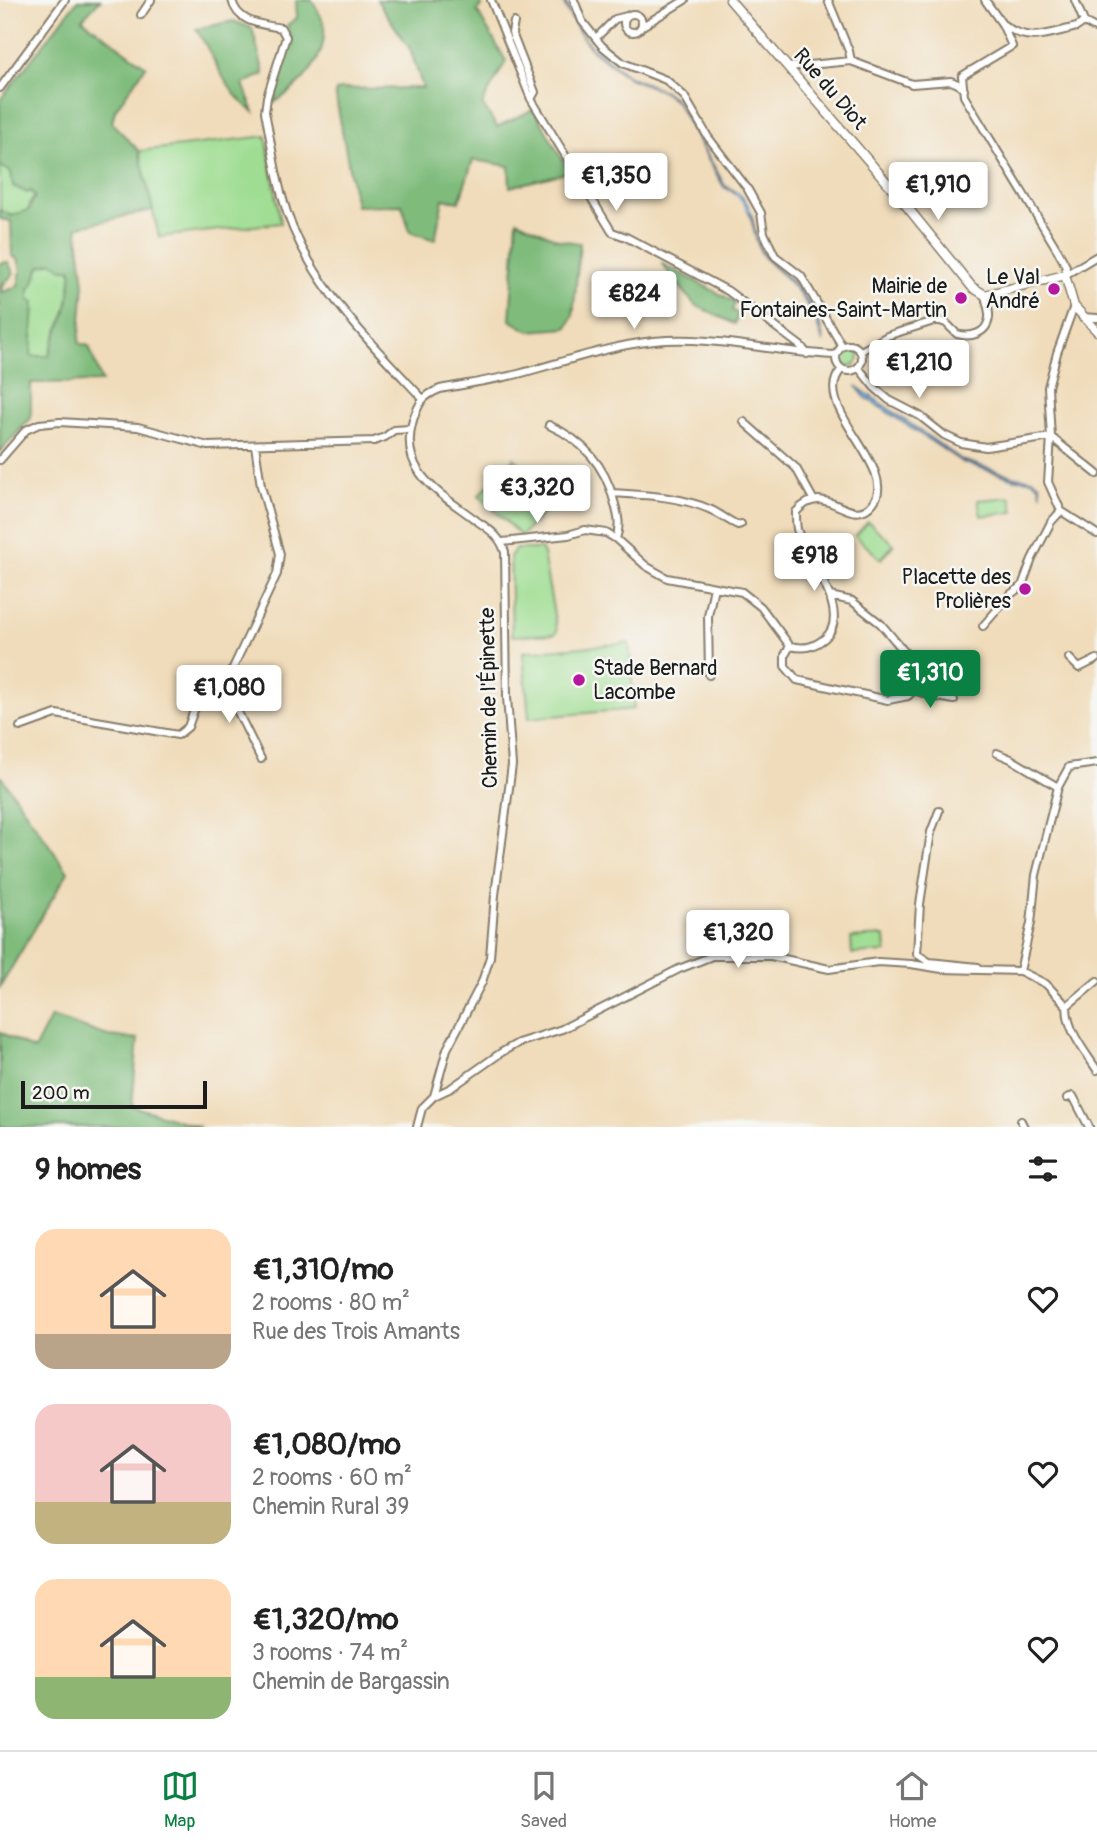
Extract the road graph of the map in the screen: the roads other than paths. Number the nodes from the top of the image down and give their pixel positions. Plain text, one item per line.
1 (65, 0) edge
2 (151, 0) edge
3 (232, 0) edge
4 (491, 0) edge
5 (574, 0) edge
6 (685, 0) edge
7 (730, 0) edge
8 (828, 0) edge
9 (985, 0) edge
10 (1075, 0) edge
11 (141, 15) dead end
12 (627, 16) junction
13 (514, 22) dead end
14 (1084, 22) junction
15 (1002, 24) junction
16 (641, 27) junction
17 (1097, 29) edge
18 (596, 38) junction
19 (851, 61) junction
20 (788, 67) junction
21 (0, 89) edge
22 (964, 90) junction
23 (531, 99) junction
24 (1097, 256) edge
25 (1065, 275) junction
26 (985, 295) junction
27 (1074, 306) junction
28 (1082, 317) junction
29 (1097, 318) edge
30 (1097, 331) edge
31 (842, 346) junction
32 (861, 351) junction
33 (807, 354) junction
34 (836, 355) junction
35 (859, 367) junction
36 (842, 369) junction
37 (422, 398) junction
38 (744, 422) dead end
39 (548, 425) dead end
40 (411, 429) junction
41 (1051, 437) junction
42 (255, 446) junction
43 (0, 460) edge
44 (1097, 474) edge
45 (612, 493) junction
46 (813, 499) junction
47 (1062, 512) junction
48 (741, 524) dead end
49 (1097, 534) edge
50 (616, 538) junction
51 (502, 542) junction
52 (714, 587) junction
53 (830, 596) junction
54 (983, 626) dead end
55 (790, 646) junction
56 (1069, 658) dead end
57 (1097, 660) edge
58 (709, 675) dead end
59 (222, 680) junction
60 (914, 690) junction
61 (954, 700) dead end
62 (20, 727) dead end
63 (997, 753) dead end
64 (261, 759) dead end
65 (1097, 763) edge
66 (1058, 787) junction
67 (939, 811) dead end
68 (987, 970) junction
69 (1020, 971) junction
70 (1097, 981) edge
71 (1067, 1006) junction
72 (1097, 1070) edge
73 (434, 1096) junction
74 (1067, 1098) dead end
75 (417, 1127) edge
76 (1089, 1127) edge

1 - 21 street
2 - 11 street
3 - 37 street
4 - 23 street
5 - 18 street
6 - 16 street
7 - 20 street, Rue du Diot
8 - 19 street
9 - 15 street
10 - 14 street
12 - 16 street
12 - 16 street
12 - 18 street
13 - 23 street
14 - 15 street
14 - 17 street
15 - 22 street
18 - 31 street
19 - 20 street
19 - 22 street
20 - 26 street, Rue du Diot
22 - 25 street
23 - 33 street
24 - 25 street
25 - 26 street
25 - 27 street
26 - 32 street
27 - 28 street
27 - 41 street
28 - 29 street
28 - 30 street
31 - 32 street
31 - 34 street
32 - 35 street
33 - 34 street
33 - 37 street
34 - 36 street
35 - 36 street
35 - 41 street
36 - 46 street
37 - 40 street
38 - 46 street
39 - 45 street
40 - 42 street
40 - 51 street
41 - 44 street
41 - 47 street
42 - 43 street
42 - 59 street
45 - 48 street
45 - 50 street
46 - 53 street
47 - 49 street
47 - 54 street
50 - 51 street
50 - 52 street
51 - 73 street, Chemin de l'Épinette
52 - 55 street
52 - 58 street
53 - 55 street
53 - 60 street
55 - 60 street
56 - 57 street
59 - 62 street
59 - 64 street
60 - 61 street
63 - 66 street
65 - 66 street
66 - 69 street
67 - 68 street
68 - 69 street
68 - 73 street
69 - 71 street
70 - 71 street
71 - 72 street
73 - 75 street, Chemin de l'Épinette
74 - 76 street

